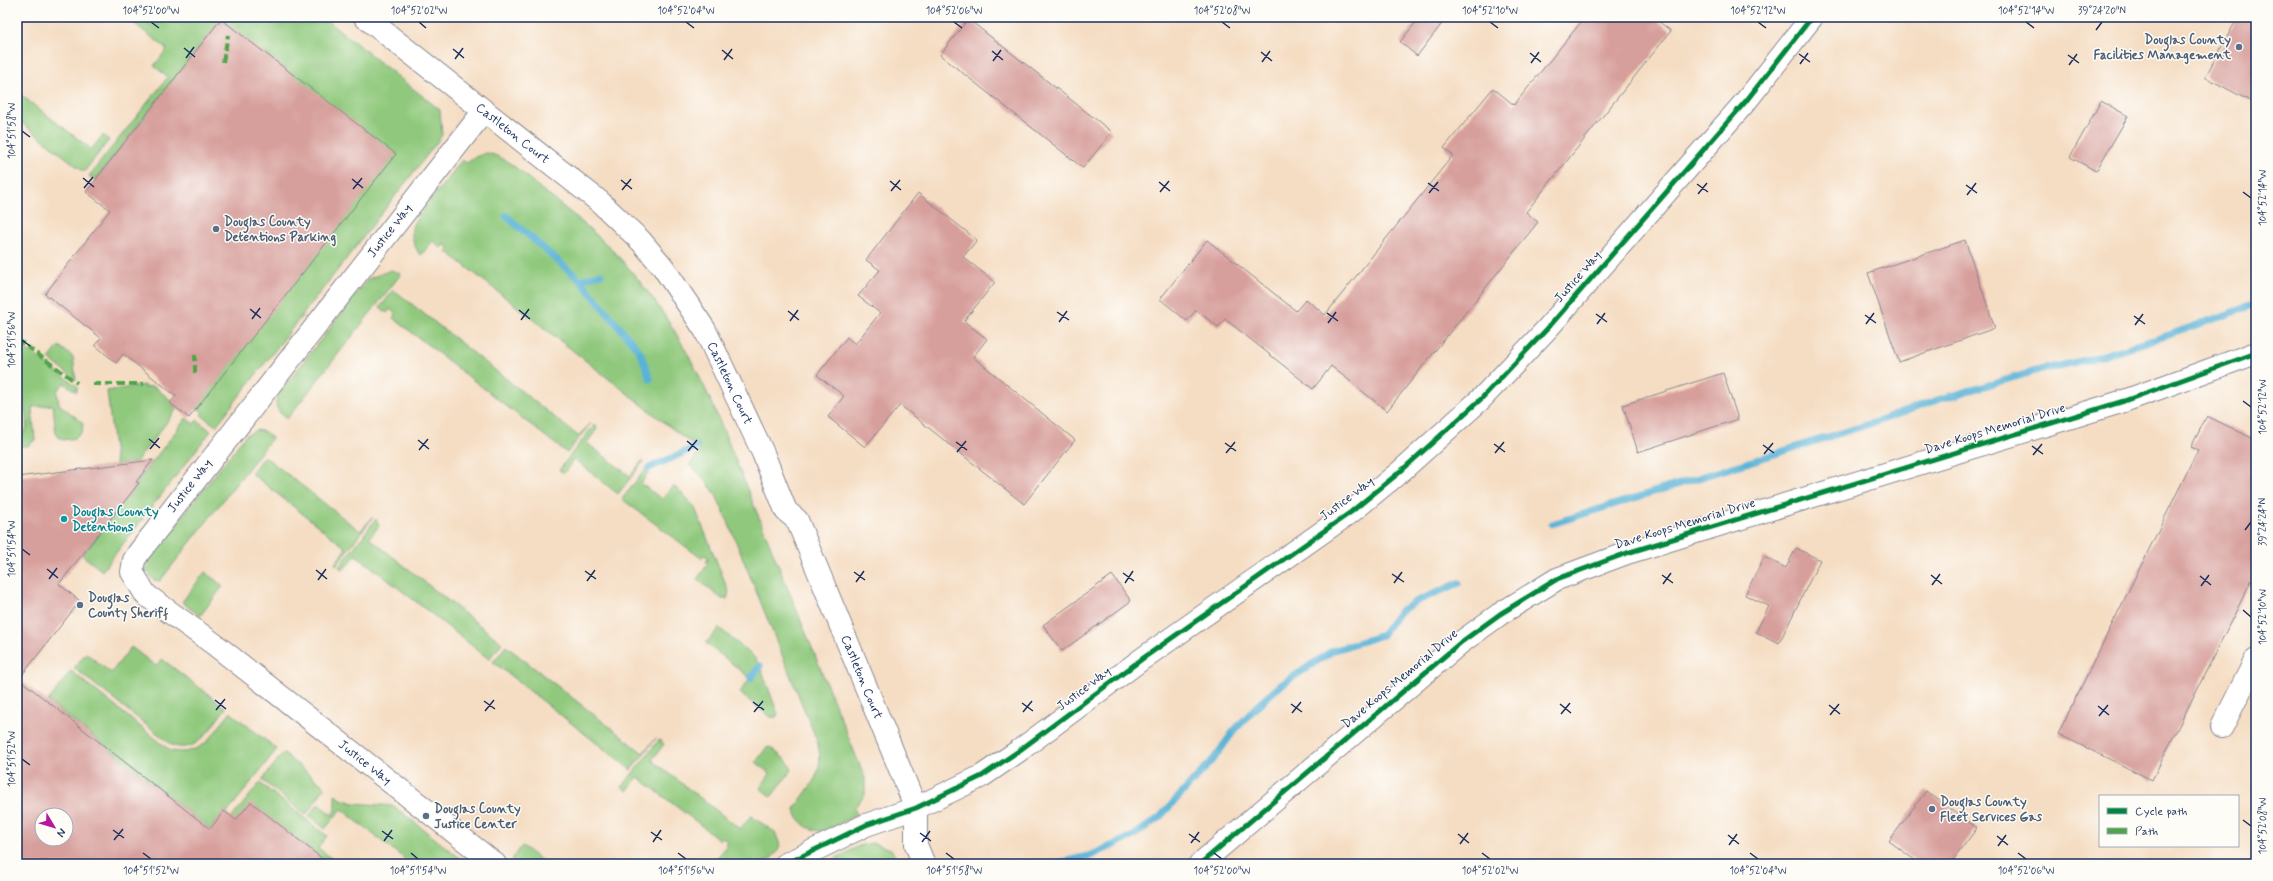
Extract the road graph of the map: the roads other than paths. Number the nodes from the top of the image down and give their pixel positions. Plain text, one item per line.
1 (365, 17) edge
2 (1812, 17) edge
3 (484, 111) junction
4 (2256, 353) edge
5 (2256, 659) edge
6 (2222, 727) dead end
7 (916, 808) junction
8 (495, 864) edge
9 (786, 864) edge
10 (924, 864) edge
11 (1200, 864) edge

1 - 3 street, Castleton Court
2 - 7 street, Justice Way
3 - 7 street, Castleton Court
3 - 8 street, Justice Way
4 - 11 street, Dave Koops Memorial Drive
5 - 6 street
7 - 9 street, Justice Way
7 - 10 street, Castleton Court

